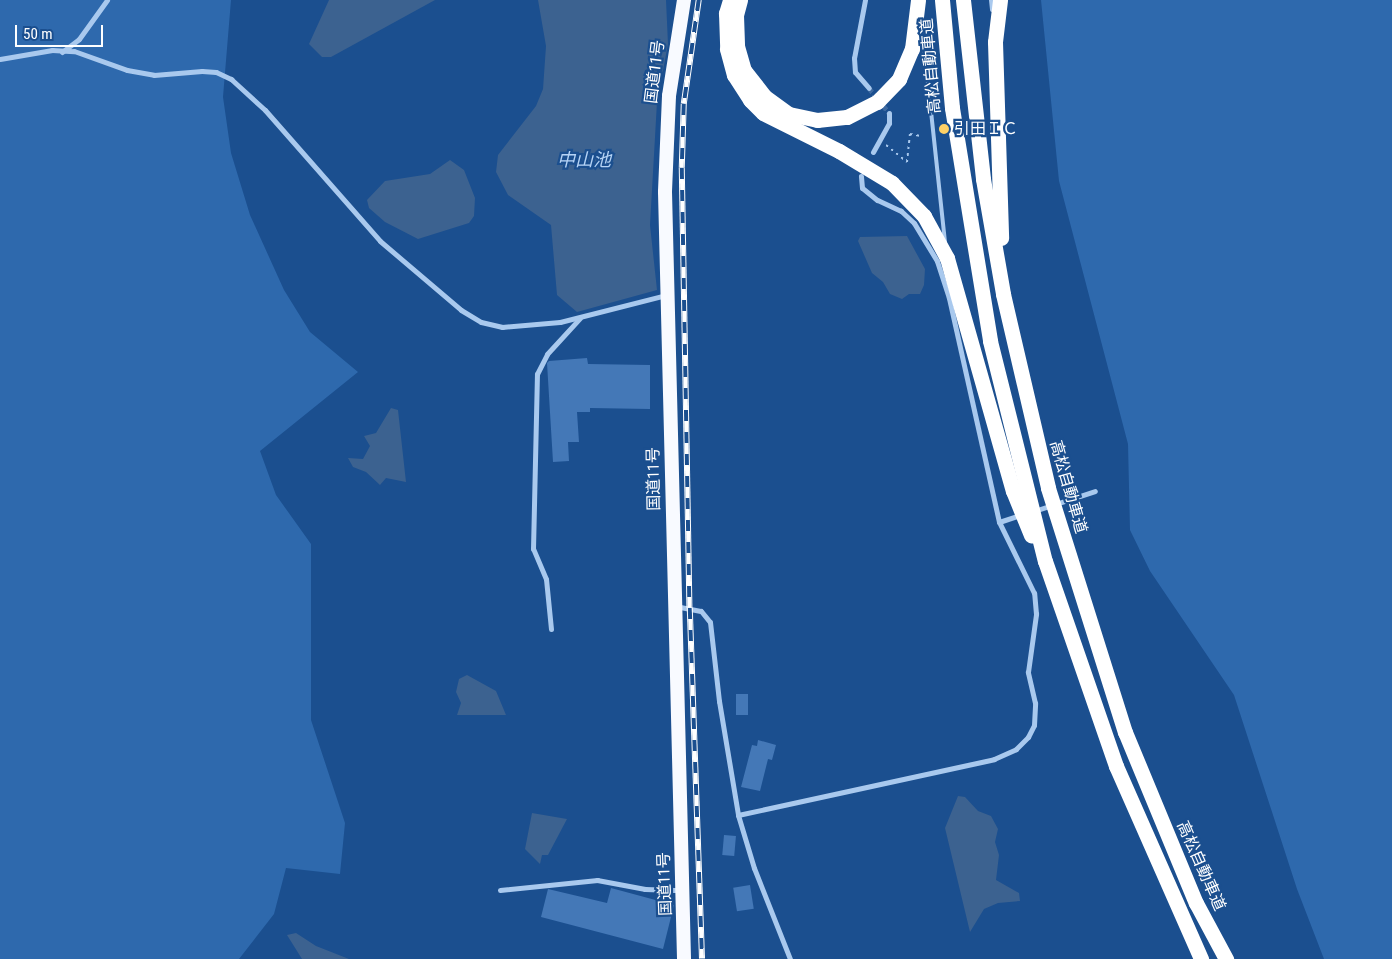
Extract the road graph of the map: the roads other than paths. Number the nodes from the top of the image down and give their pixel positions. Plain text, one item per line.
1 (107, 0) edge
2 (684, 0) edge
3 (730, 0) edge
4 (740, 0) edge
5 (865, 0) edge
6 (919, 0) edge
7 (942, 0) edge
8 (963, 0) edge
9 (991, 0) edge
10 (1000, 0) edge
11 (995, 42) junction
12 (62, 52) junction
13 (0, 59) edge
14 (869, 88) tunnel mouth
15 (889, 113) dead end
16 (873, 152) dead end
17 (861, 176) dead end
18 (947, 258) junction
19 (1003, 294) junction
20 (667, 295) junction
21 (581, 317) junction
22 (1095, 491) dead end
23 (999, 522) junction
24 (675, 606) junction
25 (1067, 624) junction
26 (551, 629) dead end
27 (738, 815) junction
28 (500, 890) dead end
29 (682, 890) junction
30 (684, 959) edge
31 (790, 959) edge
32 (1201, 959) edge
33 (1226, 959) edge

1 - 12 street
2 - 20 highway, 国道11号
3 - 18 highway
4 - 6 highway
5 - 14 street
6 - 18 lane
7 - 25 highway, 高松自動車道
8 - 19 highway, 高松自動車道
9 - 11 lane
10 - 11 highway
11 - 19 highway
12 - 13 street
12 - 21 street
15 - 16 street
17 - 23 street
18 - 25 highway
19 - 33 highway, 高松自動車道
20 - 21 street
20 - 24 highway, 国道11号
21 - 26 street
22 - 23 street
23 - 27 street
24 - 27 street
24 - 29 highway, 国道11号
25 - 32 highway, 高松自動車道
27 - 31 street
28 - 29 street
29 - 30 highway, 国道11号

